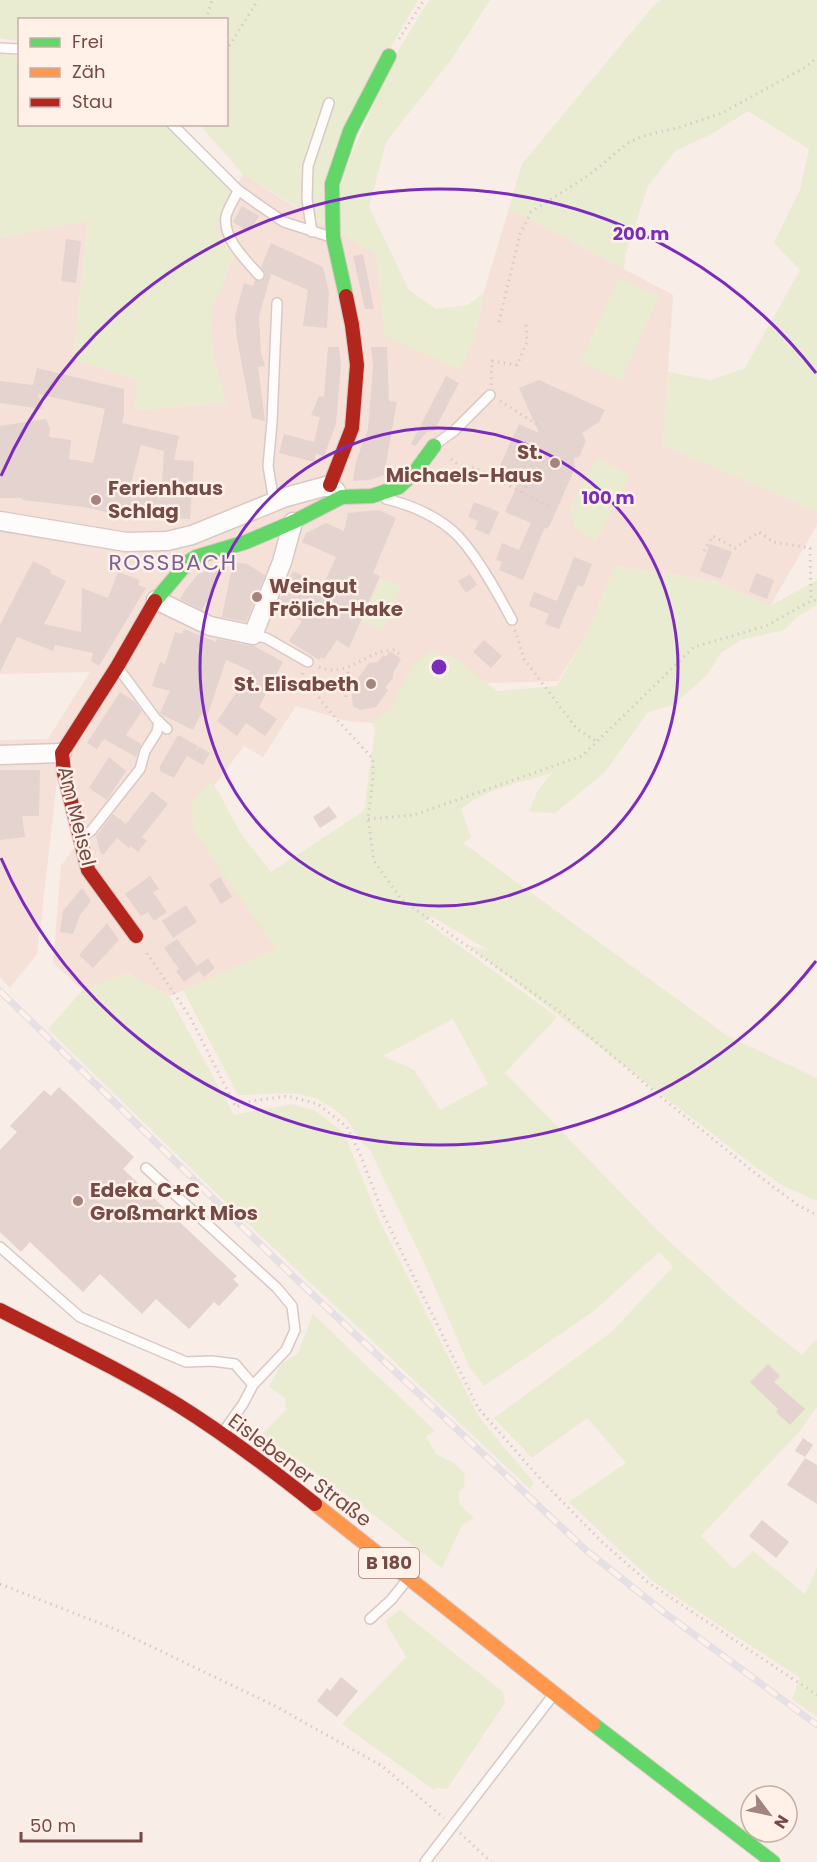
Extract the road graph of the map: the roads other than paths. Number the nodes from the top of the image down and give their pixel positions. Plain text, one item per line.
1 (0, 48) edge
2 (18, 49) edge
3 (389, 56) road end
4 (329, 103) dead end
5 (174, 126) edge
6 (238, 190) junction
7 (312, 232) junction
8 (333, 237) junction
9 (259, 275) dead end
10 (277, 303) dead end
11 (490, 395) road end
12 (434, 446) joint
13 (336, 491) junction
14 (372, 496) junction
15 (274, 502) junction
16 (0, 521) edge
17 (292, 522) junction
18 (156, 600) junction
19 (512, 620) road end
20 (253, 635) junction
21 (308, 662) road end
22 (117, 667) junction
23 (159, 721) junction
24 (167, 729) dead end
25 (62, 753) junction
26 (0, 755) edge
27 (80, 838) junction
28 (136, 936) road end
29 (146, 1168) dead end
30 (0, 1247) edge
31 (0, 1310) edge
32 (253, 1385) junction
33 (222, 1435) junction
34 (409, 1578) junction
35 (370, 1619) dead end
36 (555, 1693) junction
37 (425, 1862) edge
38 (773, 1862) edge

1 - 2 lane
3 - 8 street
4 - 7 lane
5 - 6 lane
6 - 7 lane
6 - 9 lane
7 - 8 lane
8 - 13 street
10 - 15 lane
11 - 12 lane
12 - 14 street
13 - 14 street
13 - 15 street
13 - 17 street, Am Meisel
14 - 19 lane
15 - 16 street
17 - 18 street, Am Meisel
17 - 20 street
18 - 20 street
18 - 22 street, Am Meisel
20 - 21 lane
22 - 23 lane
22 - 25 street, Am Meisel
23 - 24 lane
23 - 27 lane
25 - 26 street, Am Meisel
25 - 27 street, Am Meisel
27 - 28 street, Am Meisel
29 - 32 lane
30 - 32 lane
31 - 33 street, Eislebener Straße / B 180
32 - 33 lane
33 - 34 street, Eislebener Straße / B 180
34 - 35 lane
34 - 36 street, Eislebener Straße / B 180
36 - 37 lane
36 - 38 street, B 180

